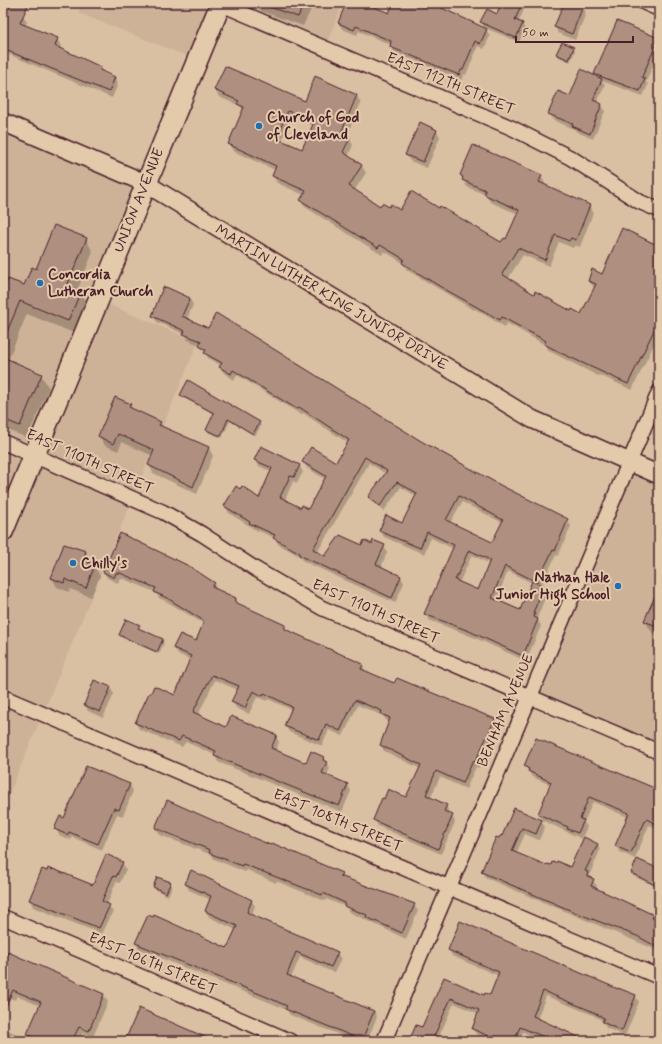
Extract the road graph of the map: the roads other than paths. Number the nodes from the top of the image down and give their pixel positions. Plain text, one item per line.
1 (221, 3) edge
2 (645, 3) edge
3 (659, 9) edge
4 (3, 122) edge
5 (145, 183) junction
6 (659, 210) edge
7 (659, 392) edge
8 (3, 442) edge
9 (35, 455) junction
10 (629, 463) junction
11 (659, 475) edge
12 (3, 531) edge
13 (3, 696) edge
14 (530, 696) junction
15 (659, 752) edge
16 (449, 886) junction
17 (3, 917) edge
18 (659, 977) edge
19 (290, 1041) edge
20 (384, 1041) edge

1 - 5 main road, UNION AVENUE
1 - 6 street, EAST 112TH STREET
2 - 3 street
4 - 5 street, MARTIN LUTHER KING JUNIOR DRIVE
5 - 9 main road, UNION AVENUE
5 - 10 street, MARTIN LUTHER KING JUNIOR DRIVE
7 - 10 street, BENHAM AVENUE
8 - 9 street, EAST 110TH STREET
9 - 12 main road, UNION AVENUE
9 - 14 street, EAST 110TH STREET
10 - 11 street, MARTIN LUTHER KING JUNIOR DRIVE
10 - 14 street, BENHAM AVENUE
13 - 16 street, EAST 108TH STREET
14 - 15 street, EAST 110TH STREET
14 - 16 street, BENHAM AVENUE
16 - 18 street, EAST 108TH STREET
16 - 20 street, BENHAM AVENUE
17 - 19 street, EAST 106TH STREET

